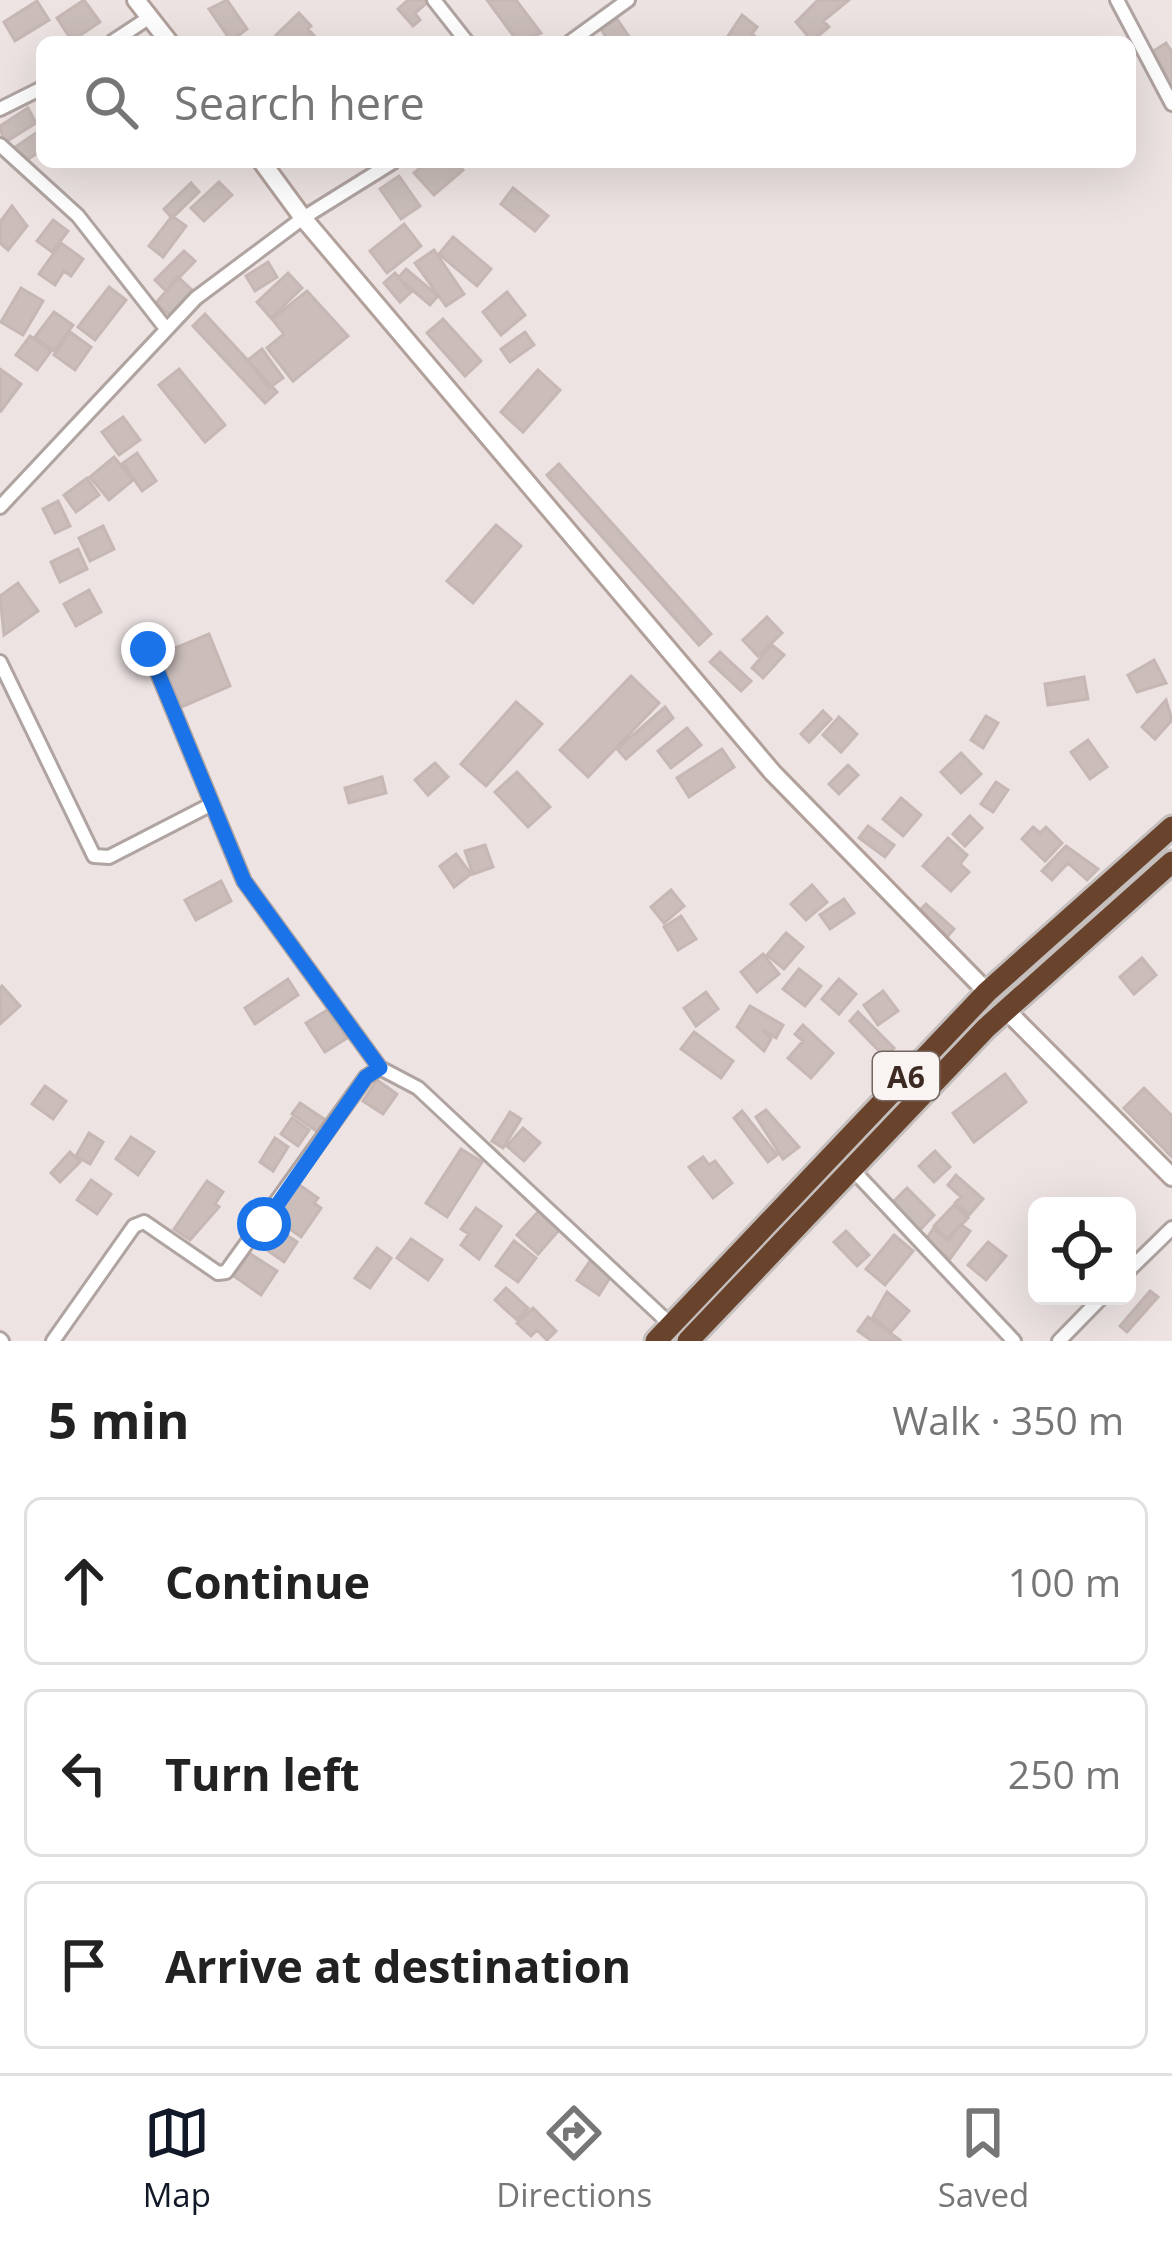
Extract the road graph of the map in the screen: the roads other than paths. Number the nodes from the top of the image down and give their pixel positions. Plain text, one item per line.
1 (136, 0) edge
2 (434, 0) edge
3 (628, 0) edge
4 (1117, 0) edge
5 (150, 17) junction
6 (121, 36) edge
7 (164, 36) edge
8 (462, 36) edge
9 (578, 36) edge
10 (36, 91) edge
11 (1172, 104) edge
12 (0, 110) edge
13 (0, 145) edge
14 (266, 168) edge
15 (383, 168) edge
16 (303, 218) junction
17 (164, 326) junction
18 (0, 507) edge
19 (148, 649) dead end
20 (0, 662) edge
21 (210, 805) junction
22 (1172, 827) edge
23 (1172, 862) edge
24 (987, 992) junction
25 (1005, 1010) junction
26 (380, 1068) junction
27 (851, 1169) junction
28 (1172, 1177) edge
29 (777, 1209) junction
30 (796, 1228) junction
31 (1172, 1228) edge
32 (1136, 1263) edge
33 (1094, 1305) edge
34 (672, 1336) edge
35 (53, 1341) edge
36 (1014, 1341) edge
37 (1059, 1341) edge

1 - 5 street
2 - 8 street
3 - 9 street
4 - 11 street
5 - 6 street
5 - 7 street
10 - 12 street
13 - 17 street
14 - 16 street
15 - 16 street
16 - 17 street
16 - 24 street
17 - 18 street
19 - 21 street
20 - 21 street
21 - 26 street
22 - 24 highway, A6
23 - 25 highway, A6
24 - 29 highway, A6
25 - 27 highway, A6
25 - 28 street
26 - 34 street
26 - 35 street
27 - 30 highway, A6
27 - 36 street
29 - 30 highway
29 - 34 highway, A6
30 - 34 highway, A6
31 - 32 street
33 - 37 street

